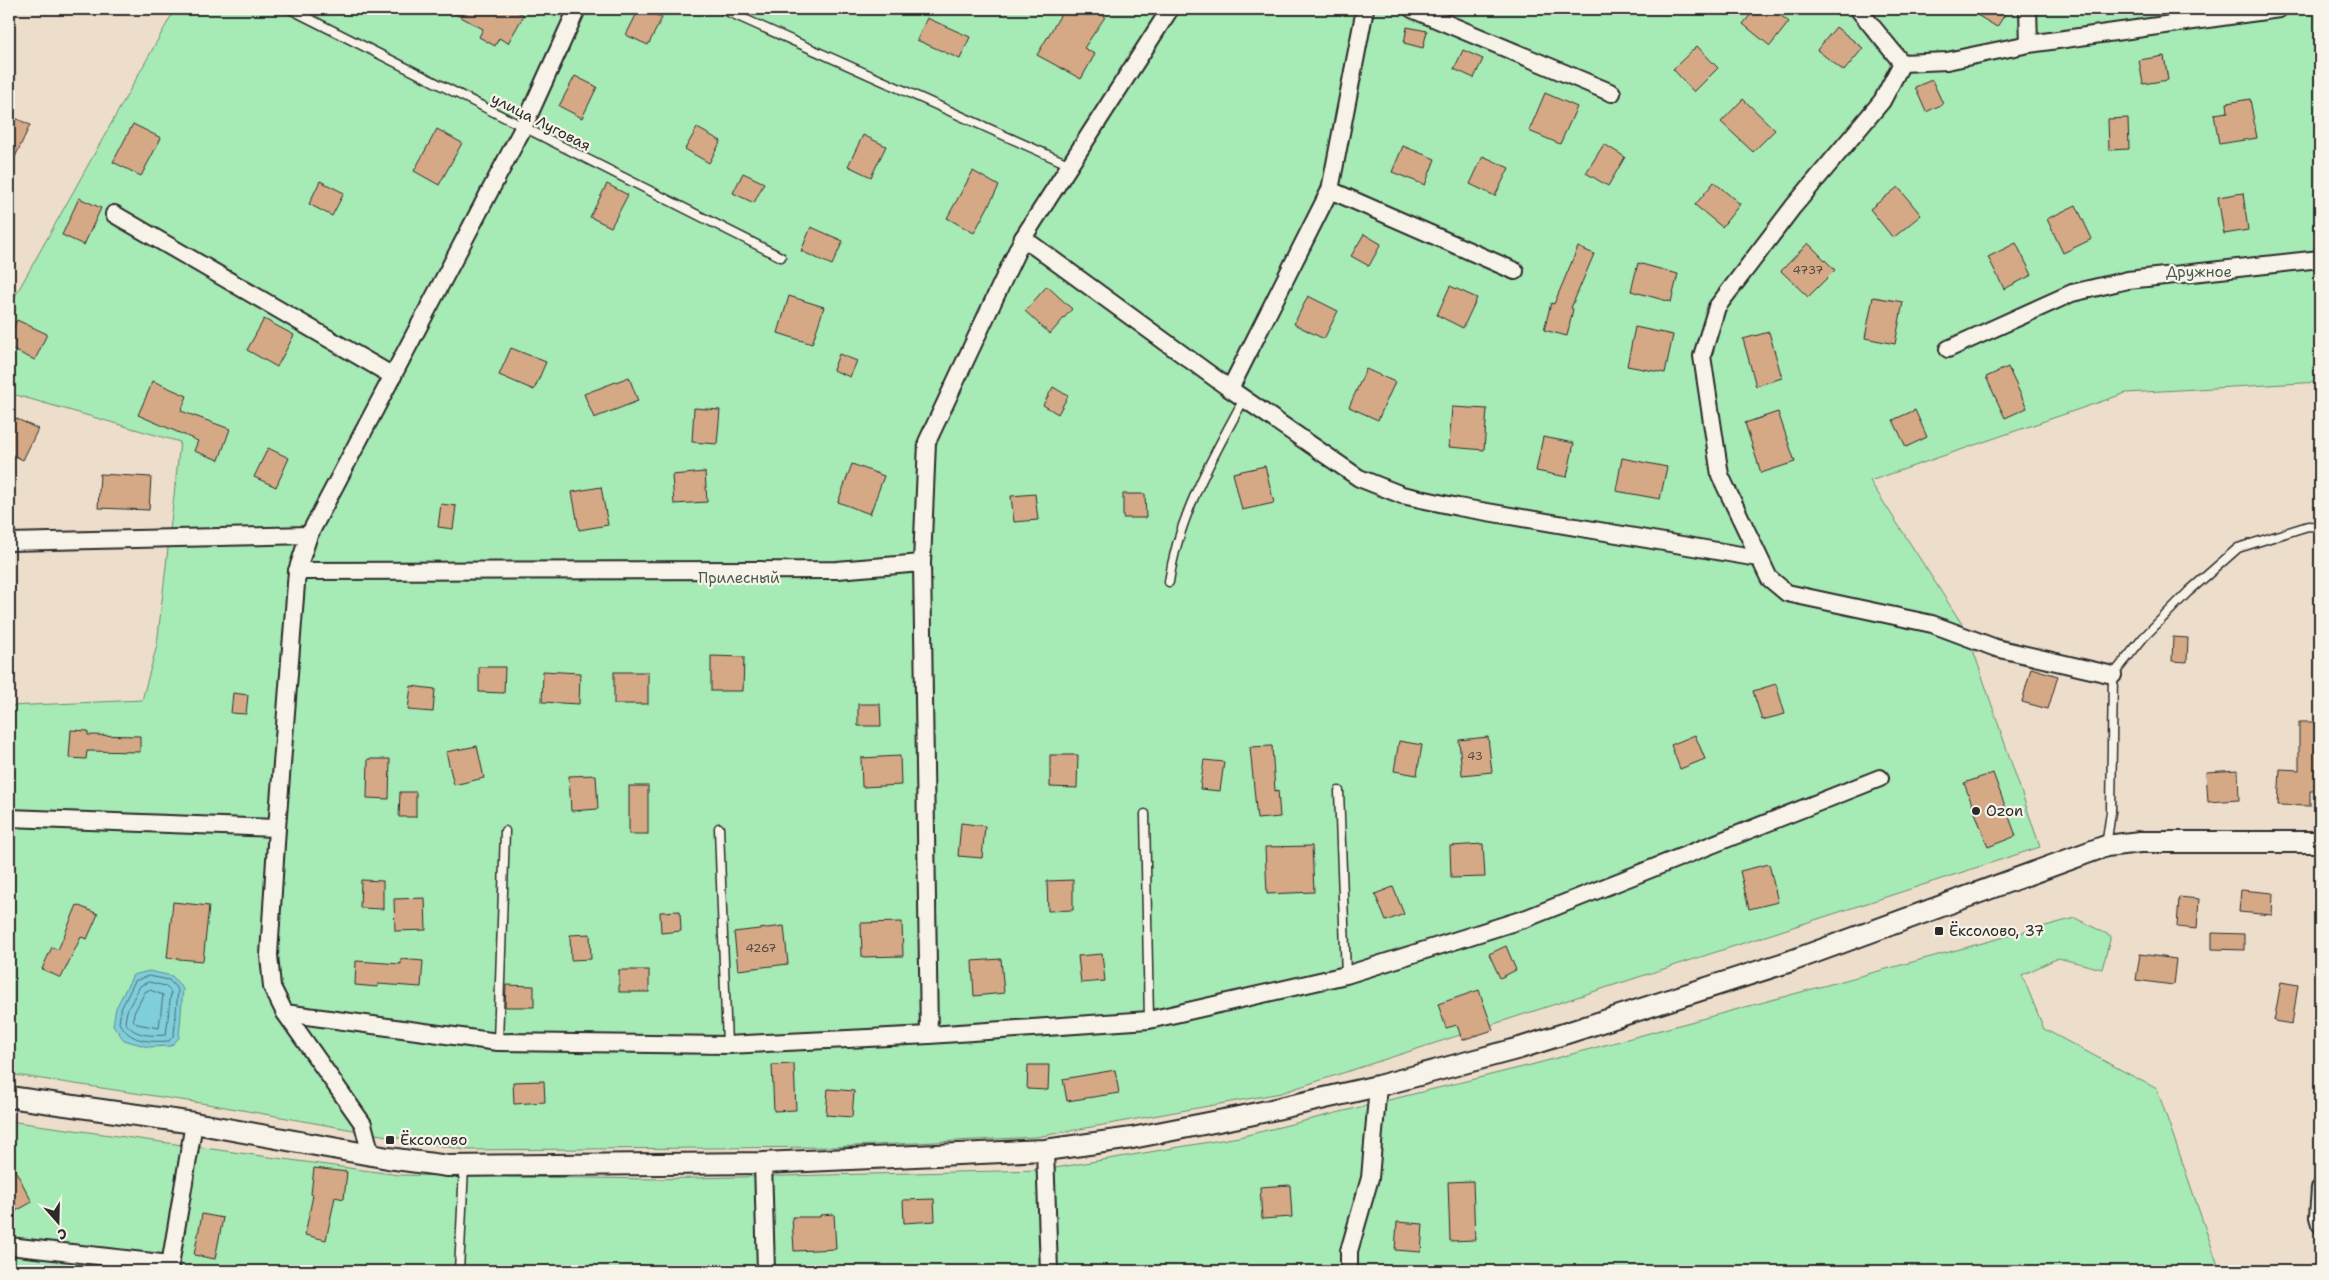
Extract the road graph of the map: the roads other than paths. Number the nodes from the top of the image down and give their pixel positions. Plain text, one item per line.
1 (290, 9) edge
2 (577, 9) edge
3 (722, 9) edge
4 (1170, 9) edge
5 (1365, 9) edge
6 (1412, 9) edge
7 (1858, 9) edge
8 (2028, 9) edge
9 (2279, 9) edge
10 (2259, 10) edge
11 (2030, 44) junction
12 (1902, 63) junction
13 (1612, 93) dead end
14 (524, 128) junction
15 (1068, 164) junction
16 (1330, 190) junction
17 (114, 214) dead end
18 (1023, 238) junction
19 (781, 258) dead end
20 (2320, 259) edge
21 (1515, 271) dead end
22 (1948, 349) dead end
23 (392, 376) junction
24 (1230, 389) junction
25 (1244, 399) junction
26 (2320, 527) edge
27 (309, 535) junction
28 (9, 542) edge
29 (1758, 558) junction
30 (922, 564) junction
31 (297, 571) junction
32 (1169, 582) dead end
33 (2113, 675) junction
34 (1880, 778) dead end
35 (1338, 791) dead end
36 (1145, 814) dead end
37 (9, 818) edge
38 (277, 828) junction
39 (719, 828) dead end
40 (505, 831) dead end
41 (2320, 842) edge
42 (2106, 846) junction
43 (1346, 976) junction
44 (285, 1013) junction
45 (1149, 1020) junction
46 (929, 1035) junction
47 (498, 1042) junction
48 (727, 1045) junction
49 (1378, 1086) junction
50 (9, 1097) edge
51 (194, 1124) junction
52 (1045, 1150) junction
53 (371, 1155) junction
54 (763, 1163) junction
55 (464, 1167) junction
56 (2320, 1188) edge
57 (2320, 1224) edge
58 (9, 1246) edge
59 (169, 1268) edge
60 (459, 1271) edge
61 (766, 1271) edge
62 (1049, 1271) edge
63 (1350, 1271) edge

1 - 14 lane, улица Луговая
2 - 14 street
3 - 15 lane
4 - 15 street
5 - 16 street
6 - 13 street
7 - 12 street
8 - 11 street
9 - 10 street
10 - 11 street
11 - 12 street
12 - 29 street
14 - 19 lane, улица Луговая
14 - 23 street
15 - 18 street
16 - 21 street
16 - 24 street
17 - 23 street
18 - 24 street
18 - 30 street
20 - 22 street
23 - 27 street
24 - 25 street
25 - 29 street
25 - 32 lane
26 - 33 lane
27 - 28 street
27 - 31 street
29 - 33 street
30 - 31 street
30 - 46 street
31 - 38 street
33 - 42 lane
34 - 43 street
35 - 43 lane
36 - 45 lane
37 - 38 street
38 - 44 street
39 - 48 lane
40 - 47 lane
41 - 42 street
42 - 49 street
43 - 45 street
44 - 47 street
44 - 53 street
45 - 46 street
46 - 48 street
47 - 48 street
49 - 52 street
49 - 63 street
50 - 51 street
51 - 53 street
51 - 59 street
52 - 54 street
52 - 62 street
53 - 55 street
54 - 55 street
54 - 61 street
55 - 60 lane
56 - 57 street
58 - 59 street

